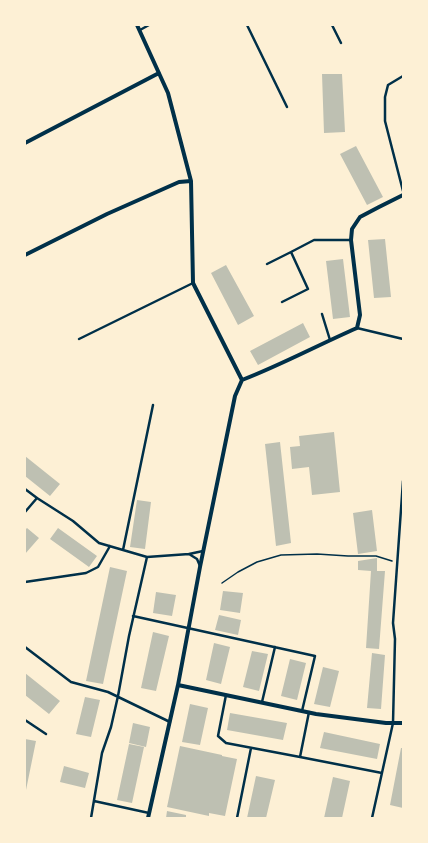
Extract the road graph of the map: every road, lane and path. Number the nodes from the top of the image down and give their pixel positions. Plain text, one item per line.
1 (137, 25) edge
2 (149, 25) edge
3 (247, 25) edge
4 (332, 25) edge
5 (139, 30) junction
6 (341, 44) dead end
7 (159, 73) junction
8 (403, 76) edge
9 (287, 107) dead end
10 (25, 143) edge
11 (192, 180) junction
12 (403, 191) edge
13 (403, 195) edge
14 (351, 240) junction
15 (291, 252) junction
16 (25, 255) edge
17 (267, 264) dead end
18 (194, 283) junction
19 (282, 302) dead end
20 (322, 314) dead end
21 (356, 328) junction
22 (79, 339) dead end
23 (403, 339) edge
24 (330, 340) junction
25 (242, 380) junction
26 (153, 405) dead end
27 (403, 481) edge
28 (25, 489) edge
29 (37, 498) junction
30 (25, 512) edge
31 (110, 546) junction
32 (123, 550) junction
33 (204, 550) junction
34 (189, 554) junction
35 (147, 557) junction
36 (398, 566) junction
37 (200, 567) junction
38 (25, 582) edge
39 (222, 583) dead end
40 (133, 616) junction
41 (189, 628) junction
42 (25, 647) edge
43 (275, 647) junction
44 (178, 685) junction
45 (226, 695) junction
46 (118, 696) junction
47 (262, 702) junction
48 (302, 711) junction
49 (309, 712) junction
50 (25, 720) edge
51 (170, 722) junction
52 (393, 723) junction
53 (403, 723) edge
54 (46, 734) dead end
55 (252, 748) junction
56 (300, 757) junction
57 (382, 774) junction
58 (94, 801) junction
59 (149, 816) edge
60 (91, 818) edge
61 (237, 818) edge
62 (372, 818) edge

1 - 5 street
2 - 5 lane
3 - 9 lane
4 - 6 lane
5 - 7 street
7 - 10 street
7 - 11 street
8 - 12 lane
11 - 16 street
11 - 18 street
13 - 14 street
14 - 15 lane
14 - 21 street
15 - 17 lane
15 - 19 lane
18 - 22 lane
18 - 25 street
20 - 24 lane
21 - 23 lane
21 - 24 street
24 - 25 street
25 - 33 street
26 - 32 lane
27 - 36 lane
28 - 29 lane
29 - 30 lane
29 - 31 lane
31 - 32 lane
31 - 38 lane
32 - 35 lane
33 - 34 lane
33 - 37 street
34 - 35 lane
34 - 37 lane
35 - 40 lane
36 - 39 path
36 - 52 lane
37 - 41 street
40 - 41 lane
40 - 46 lane
41 - 43 lane
41 - 44 street
42 - 46 lane
43 - 47 lane
43 - 48 lane
44 - 45 street
44 - 51 street
45 - 47 street
45 - 55 lane
46 - 51 lane
46 - 58 lane
47 - 48 street
48 - 49 street
49 - 52 street
49 - 56 lane
50 - 54 lane
51 - 59 street
52 - 53 street
52 - 57 lane
55 - 56 lane
55 - 61 lane
56 - 57 lane
57 - 62 lane
58 - 59 lane
58 - 60 lane

